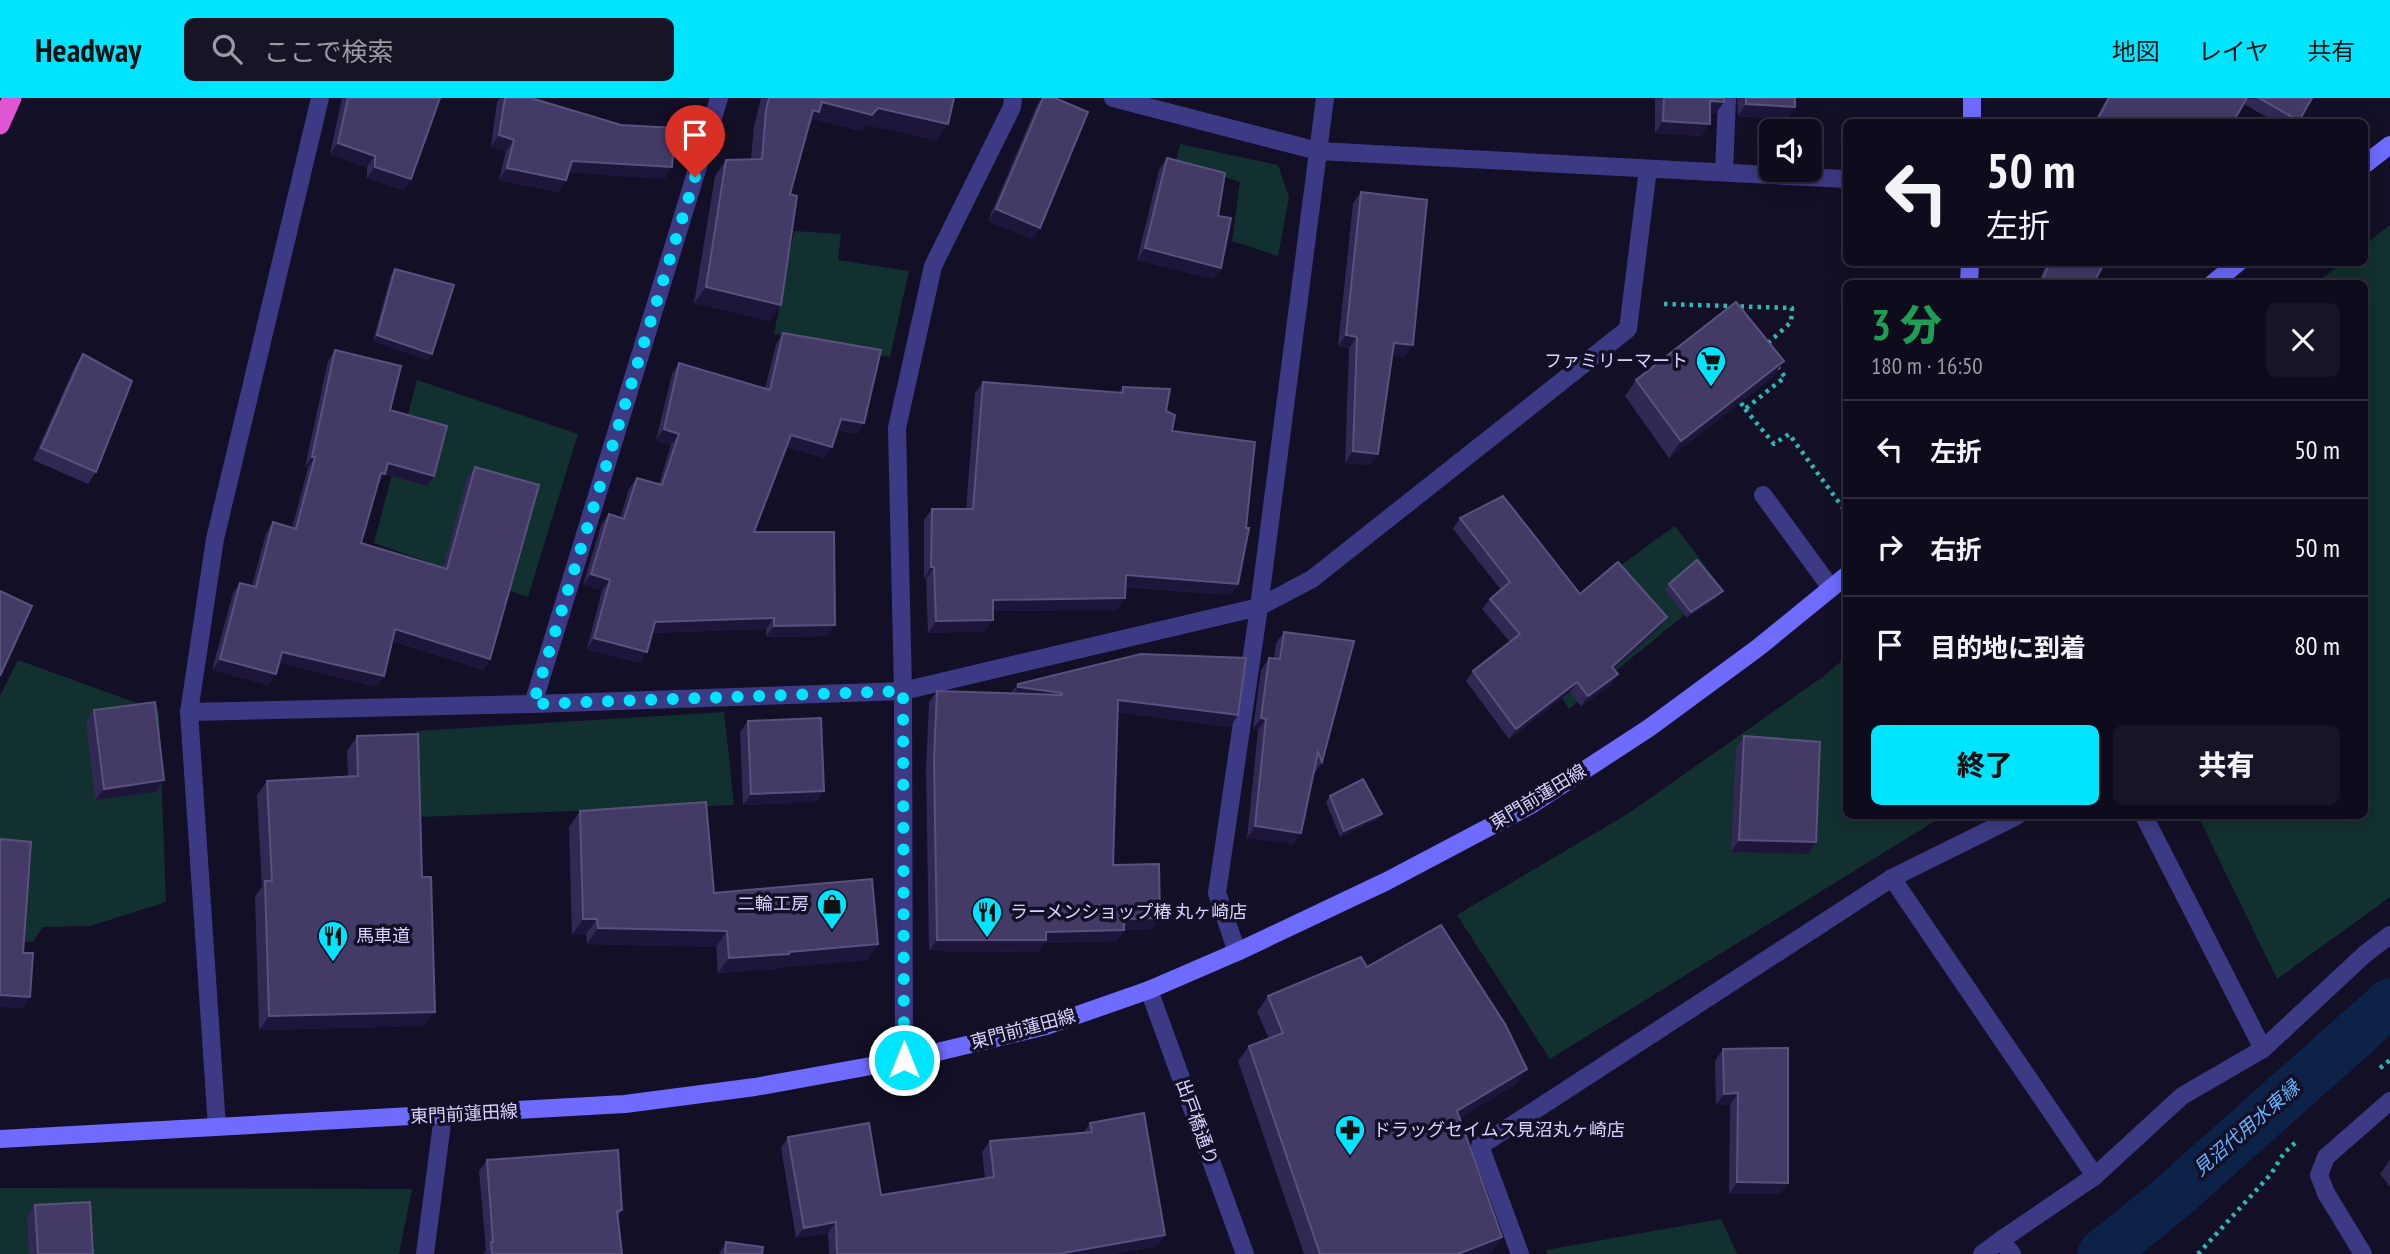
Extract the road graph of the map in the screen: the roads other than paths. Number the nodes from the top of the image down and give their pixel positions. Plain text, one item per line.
1 (12, 98) edge
2 (320, 98) edge
3 (719, 98) edge
4 (1013, 98) edge
5 (1113, 98) edge
6 (1325, 98) edge
7 (1727, 98) edge
8 (1972, 98) edge
9 (1972, 119) edge
10 (0, 125) edge
11 (2390, 145) edge
12 (1318, 151) junction
13 (2368, 162) edge
14 (1648, 169) junction
15 (1724, 172) junction
16 (1843, 178) edge
17 (2234, 266) edge
18 (2217, 280) edge
19 (1763, 495) dead end
20 (1843, 578) edge
21 (1831, 588) junction
22 (1259, 607) junction
23 (903, 691) junction
24 (533, 704) junction
25 (189, 712) junction
26 (2011, 819) edge
27 (2146, 819) edge
28 (1892, 878) junction
29 (2390, 935) edge
30 (1237, 952) junction
31 (1149, 990) junction
32 (2263, 1049) junction
33 (904, 1060) junction
34 (2390, 1101) edge
35 (443, 1116) junction
36 (217, 1127) junction
37 (0, 1139) edge
38 (2095, 1176) junction
39 (2007, 1247) edge
40 (425, 1254) edge
41 (1245, 1254) edge
42 (1520, 1254) edge
43 (1982, 1254) edge
44 (2363, 1254) edge

1 - 10 highway
2 - 25 street
3 - 24 street
4 - 23 street
5 - 12 street
6 - 12 street
7 - 15 street
8 - 9 main road
11 - 13 main road
12 - 14 street
12 - 22 street
14 - 15 street
14 - 22 street
15 - 16 street
17 - 18 main road
19 - 21 street
20 - 21 main road, 東門前蓮田線
21 - 30 main road, 東門前蓮田線
22 - 23 street
22 - 30 street
23 - 24 street
23 - 33 street
24 - 25 street
25 - 36 street
26 - 28 street
27 - 32 street
28 - 38 street
28 - 42 street
29 - 32 street
30 - 31 main road, 東門前蓮田線
31 - 33 main road, 東門前蓮田線
31 - 41 street, 出戸橋通り
32 - 38 street
33 - 35 main road, 東門前蓮田線
34 - 44 street
35 - 36 main road, 東門前蓮田線
35 - 40 street
36 - 37 main road, 東門前蓮田線
38 - 39 street
39 - 43 street

